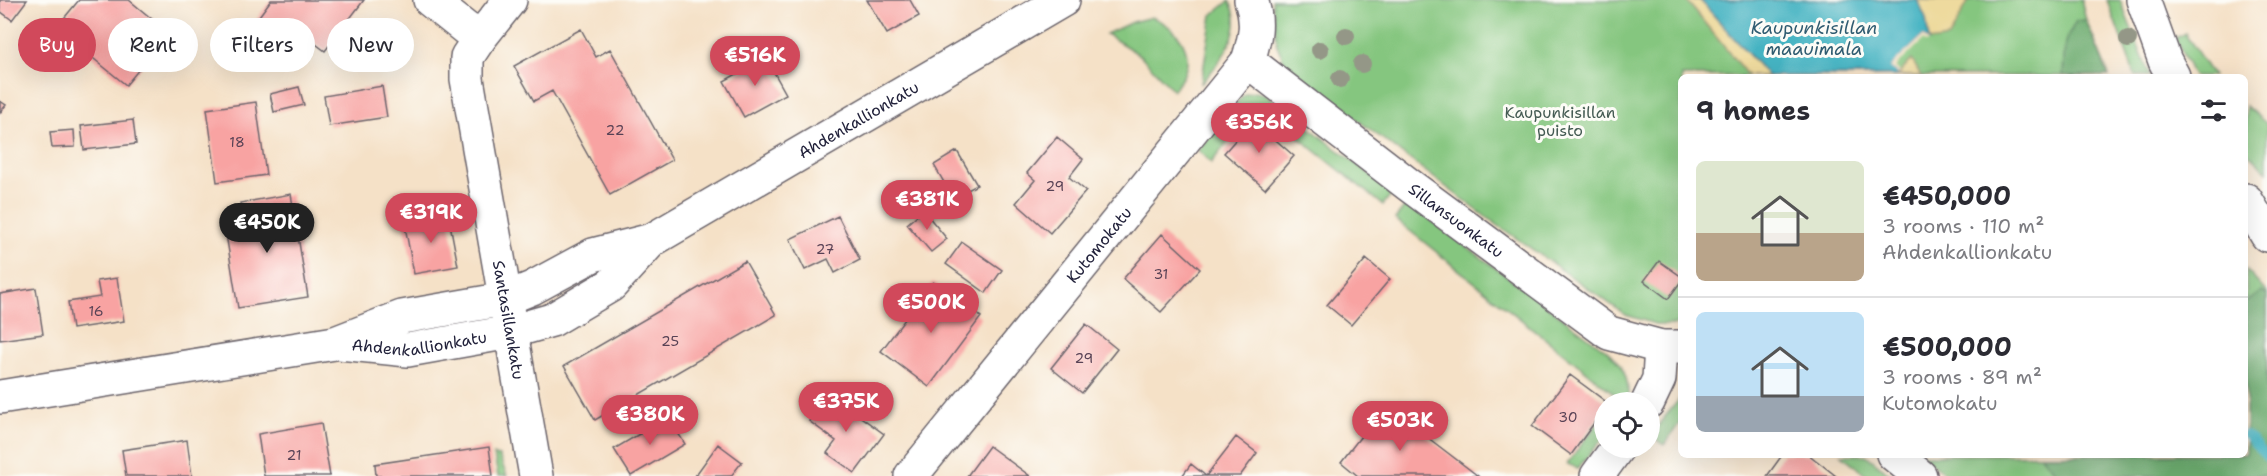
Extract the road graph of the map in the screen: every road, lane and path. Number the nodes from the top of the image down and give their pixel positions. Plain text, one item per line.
1 (430, 0) edge
2 (510, 0) edge
3 (1063, 0) edge
4 (1251, 0) edge
5 (2143, 0) edge
6 (478, 39) junction
7 (1248, 61) junction
8 (2172, 74) edge
9 (2248, 179) edge
10 (2267, 193) edge
11 (2248, 203) edge
12 (2267, 235) edge
13 (652, 240) junction
14 (505, 298) junction
15 (510, 332) junction
16 (335, 343) junction
17 (1671, 347) edge
18 (1653, 392) edge
19 (0, 397) edge
20 (1610, 458) edge
21 (1898, 458) edge
22 (536, 476) edge
23 (911, 476) edge
24 (1597, 476) edge
25 (1920, 476) edge

1 - 6 street
2 - 6 street, Santasillankatu
3 - 13 street, Ahdenkallionkatu
4 - 7 street, Kutomokatu
5 - 8 street
6 - 14 street, Santasillankatu
7 - 17 street, Sillansuonkatu
7 - 23 street, Kutomokatu
9 - 10 street
11 - 12 street
13 - 14 street, Ahdenkallionkatu
13 - 15 street, Ahdenkallionkatu
14 - 15 street, Santasillankatu
14 - 16 street, Ahdenkallionkatu
15 - 16 street, Ahdenkallionkatu
15 - 22 street, Santasillankatu
16 - 19 street, Ahdenkallionkatu
17 - 18 street
20 - 24 street
21 - 25 street

